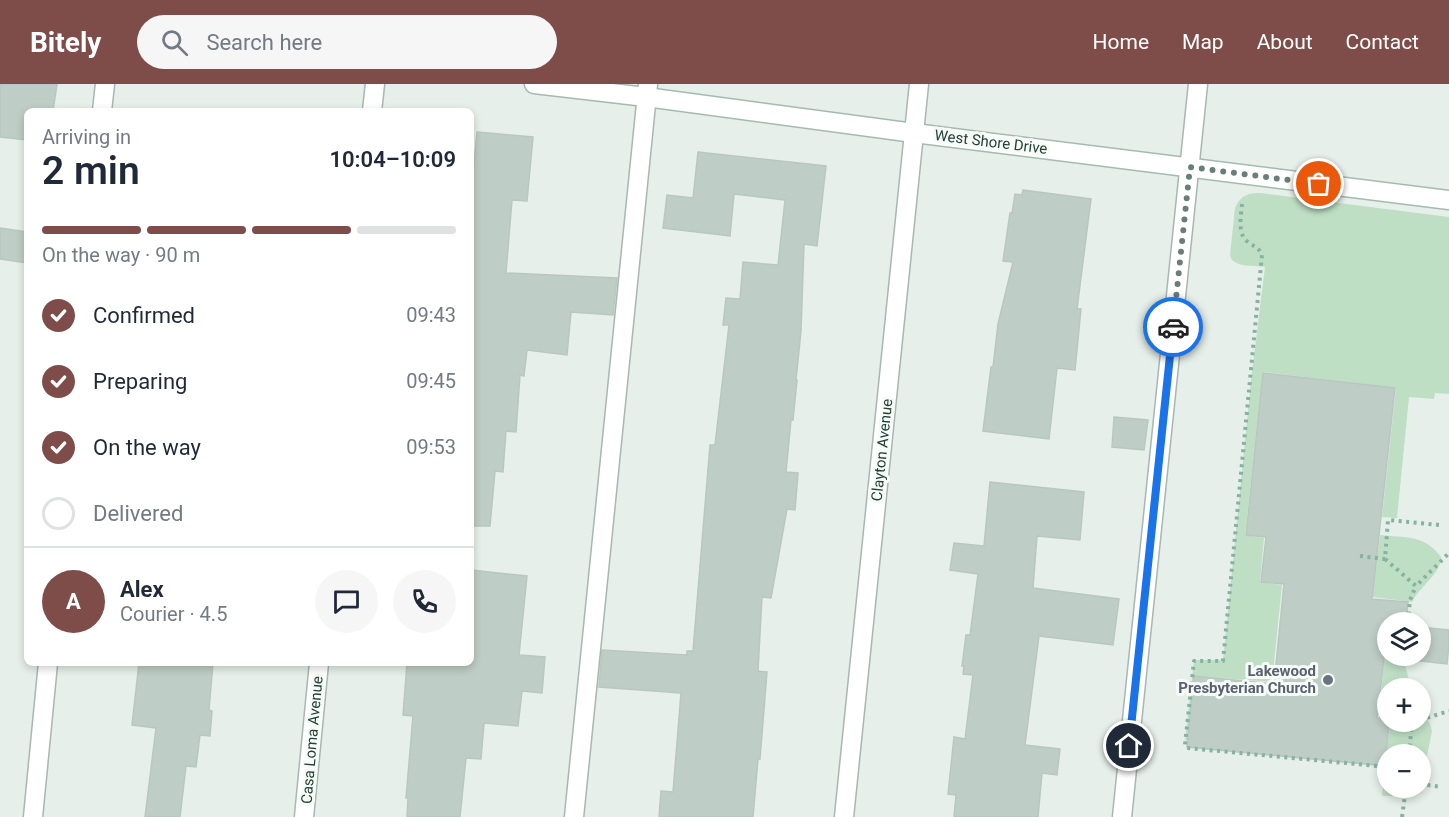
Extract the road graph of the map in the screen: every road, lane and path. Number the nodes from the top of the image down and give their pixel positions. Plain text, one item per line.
1 (105, 84) edge
2 (375, 84) edge
3 (534, 84) edge
4 (919, 84) edge
5 (1198, 84) edge
6 (647, 90) edge
7 (102, 108) edge
8 (372, 108) edge
9 (914, 133) junction
10 (1190, 167) junction
11 (1449, 200) edge
12 (1242, 204) dead end
13 (1440, 525) dead end
14 (1449, 553) edge
15 (1360, 556) dead end
16 (1385, 559) junction
17 (1416, 586) junction
18 (1409, 612) edge
19 (48, 666) edge
20 (319, 666) edge
21 (1449, 711) edge
22 (1431, 717) edge
23 (1377, 766) edge
24 (1431, 786) edge
25 (1442, 787) dead end
26 (1405, 798) edge
27 (33, 817) edge
28 (304, 817) edge
29 (574, 817) edge
30 (844, 817) edge
31 (1122, 817) edge
32 (1402, 817) edge

1 - 7 street
2 - 8 street
3 - 6 street, West Shore Drive
4 - 9 street, Clayton Avenue
5 - 10 street
6 - 9 street, West Shore Drive
6 - 29 street
9 - 10 street, West Shore Drive
9 - 30 street, Clayton Avenue
10 - 11 street, West Shore Drive
10 - 31 street
12 - 23 path
13 - 16 path
14 - 17 path
15 - 16 path
16 - 17 path
17 - 18 path
19 - 27 street
20 - 28 street, Casa Loma Avenue
21 - 22 path
24 - 25 path
26 - 32 path

